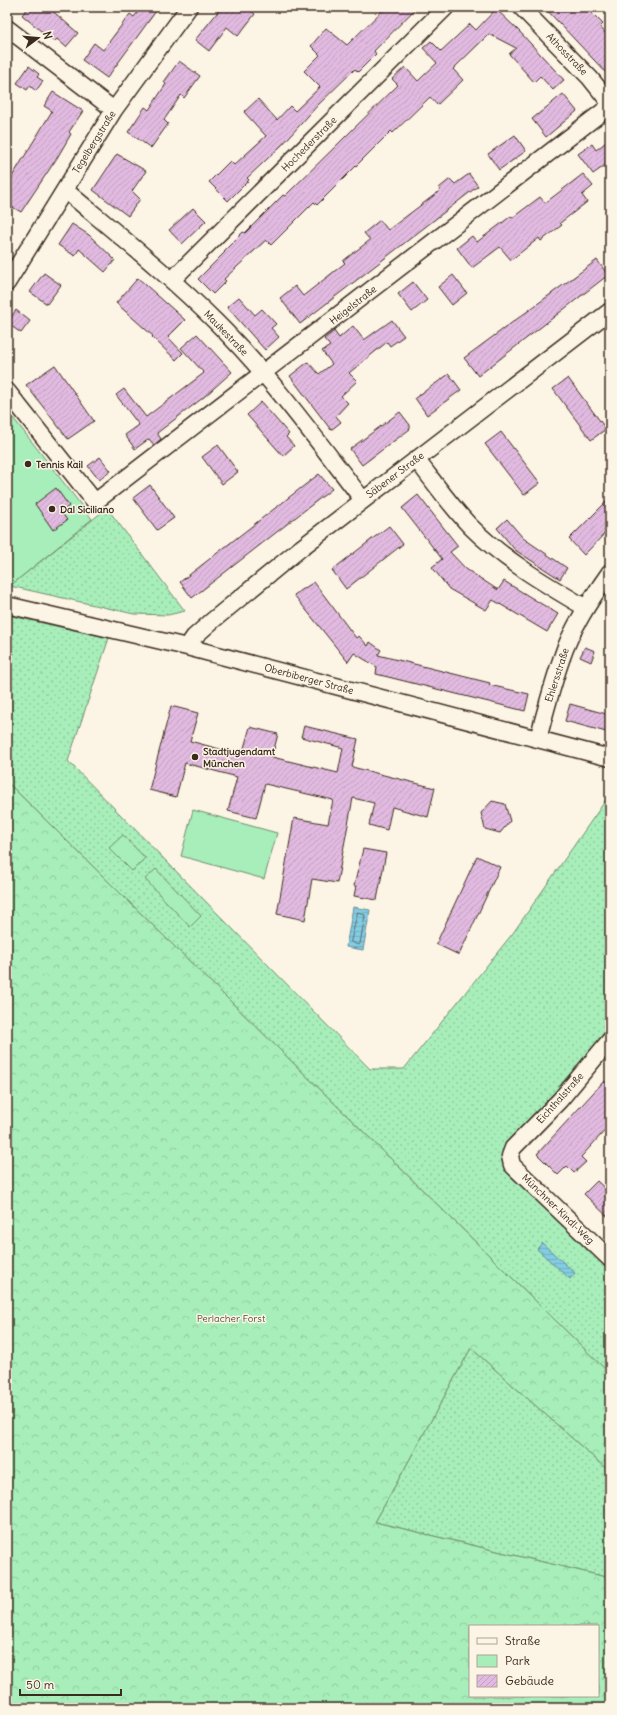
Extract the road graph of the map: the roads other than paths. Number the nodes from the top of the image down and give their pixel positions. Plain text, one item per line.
1 (189, 7) edge
2 (446, 7) edge
3 (522, 7) edge
4 (7, 28) edge
5 (610, 105) edge
6 (114, 110) junction
7 (65, 190) junction
8 (172, 280) junction
9 (7, 283) edge
10 (610, 311) edge
11 (264, 374) junction
12 (7, 391) edge
13 (416, 459) junction
14 (363, 500) junction
15 (610, 572) edge
16 (7, 605) edge
17 (586, 608) junction
18 (187, 647) junction
19 (538, 739) junction
20 (610, 758) edge
21 (610, 1040) edge
22 (510, 1156) joint
23 (610, 1259) edge

1 - 6 street, Tegelbergstraße
2 - 8 street, Hochederstraße
3 - 5 street, Athosstraße
4 - 6 street
5 - 11 street, Heigelstraße
6 - 7 street, Tegelbergstraße
7 - 8 street, Maukestraße
7 - 9 street, Tegelbergstraße
8 - 11 street, Maukestraße
10 - 13 street, Säbener Straße
11 - 12 street, Heigelstraße
11 - 14 street, Maukestraße
13 - 14 street, Säbener Straße
13 - 17 street
14 - 18 street, Säbener Straße
15 - 17 street, Ehlersstraße
16 - 18 street, Oberbiberger Straße
17 - 19 street, Ehlersstraße
18 - 19 street, Oberbiberger Straße
19 - 20 street, Oberbiberger Straße
21 - 22 street, Eichthalstraße
22 - 23 street, Münchner-Kindl-Weg

